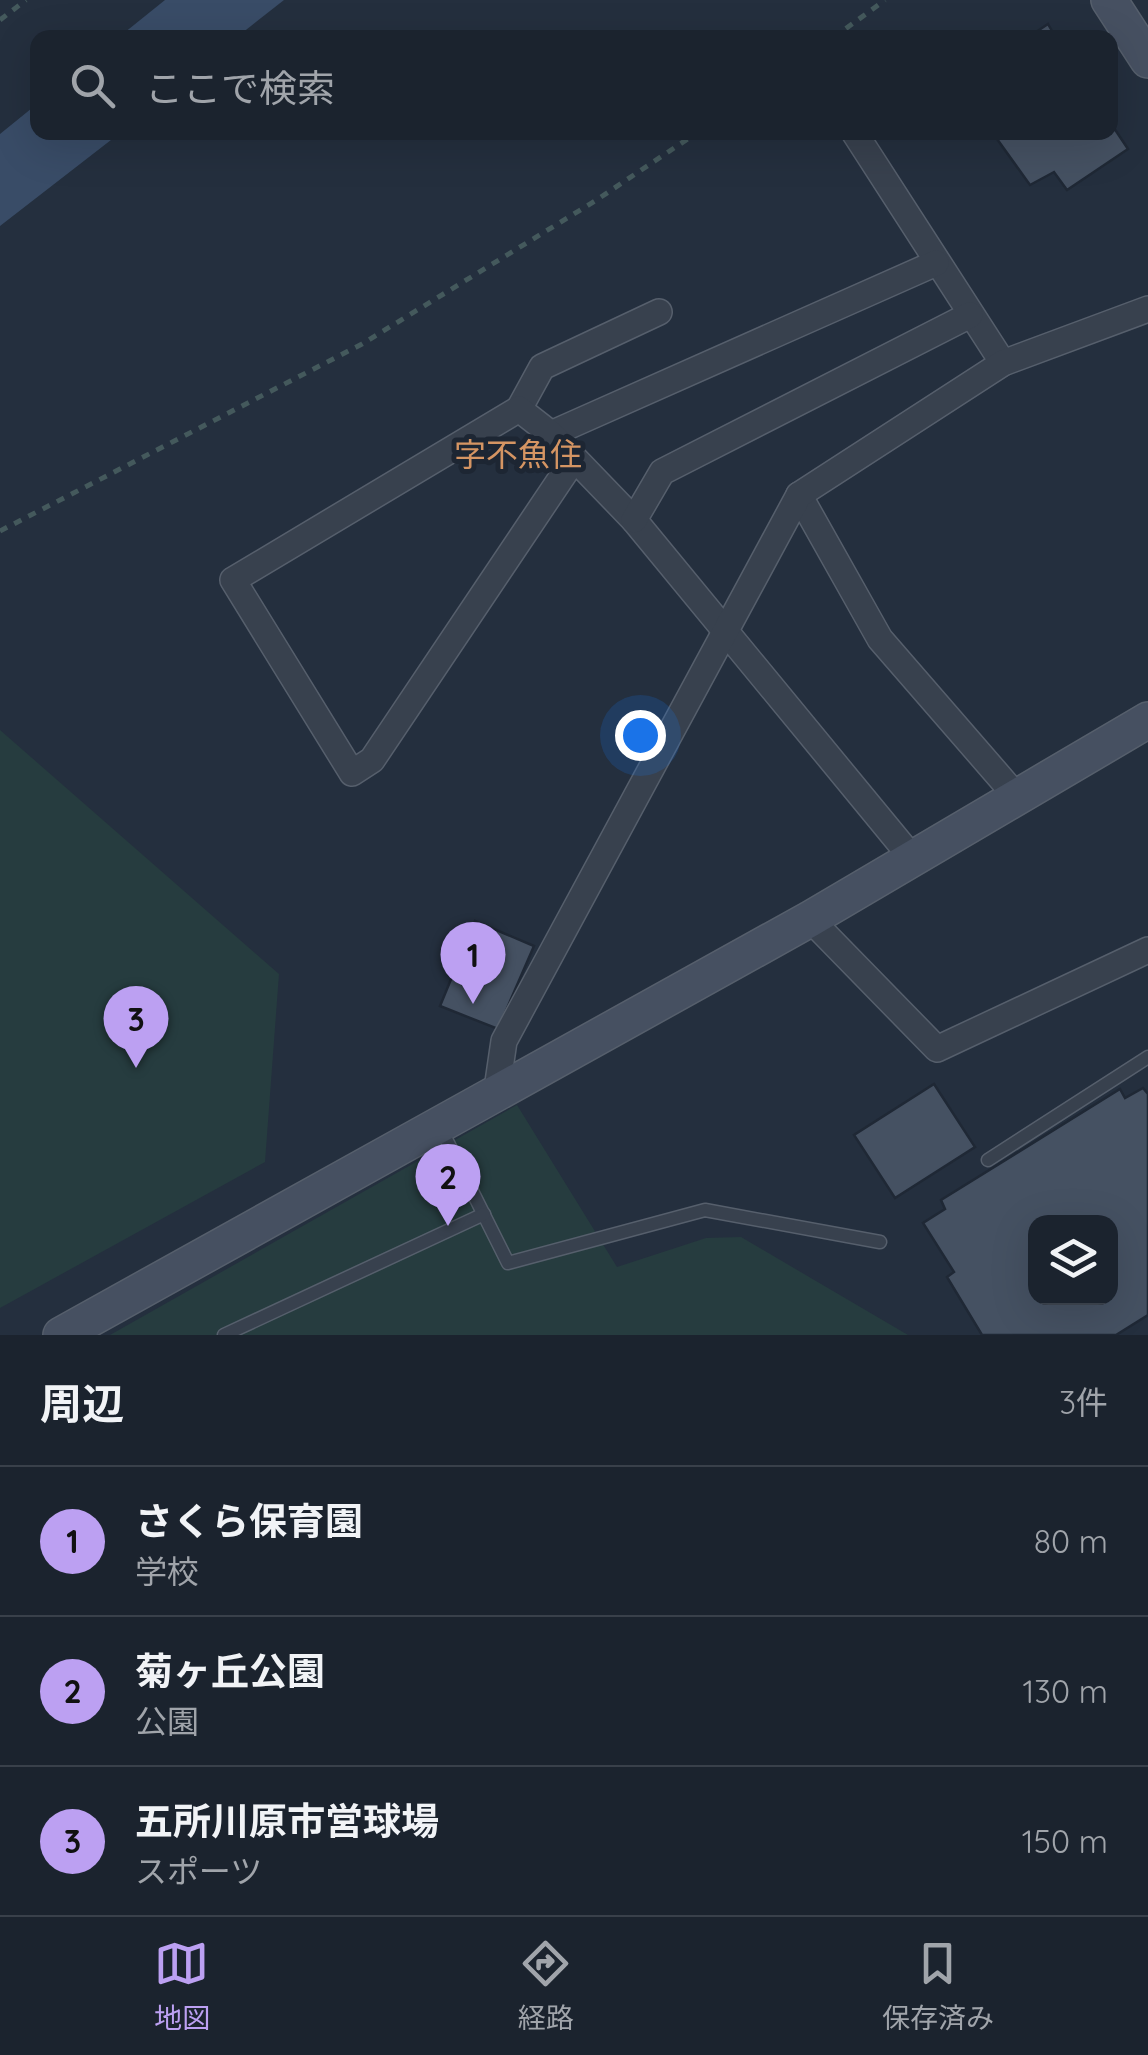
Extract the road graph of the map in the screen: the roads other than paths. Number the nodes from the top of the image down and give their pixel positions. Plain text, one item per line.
1 (1108, 0) edge
2 (1148, 60) edge
3 (859, 140) edge
4 (936, 263) junction
5 (1148, 309) edge
6 (659, 312) dead end
7 (970, 315) junction
8 (1002, 364) junction
9 (520, 409) junction
10 (551, 434) junction
11 (574, 460) junction
12 (799, 495) junction
13 (634, 520) junction
14 (724, 631) junction
15 (1148, 720) edge
16 (1018, 798) junction
17 (913, 859) junction
18 (810, 919) junction
19 (1148, 950) edge
20 (1148, 1057) edge
21 (498, 1089) junction
22 (438, 1123) junction
23 (988, 1160) dead end
24 (484, 1214) junction
25 (880, 1242) dead end
26 (60, 1335) edge
27 (224, 1335) edge

1 - 2 street
3 - 4 street
4 - 7 street
4 - 10 street
5 - 8 street
6 - 9 street
7 - 8 street
7 - 13 street
8 - 12 street
9 - 10 street
9 - 11 street
10 - 11 street
11 - 13 street
12 - 14 street
12 - 16 street
13 - 14 street
14 - 17 street
14 - 21 street
15 - 16 street
16 - 17 street
17 - 18 street
18 - 19 street
18 - 21 street
20 - 23 lane
21 - 22 street
22 - 24 lane
22 - 26 street
24 - 25 lane
24 - 27 lane

